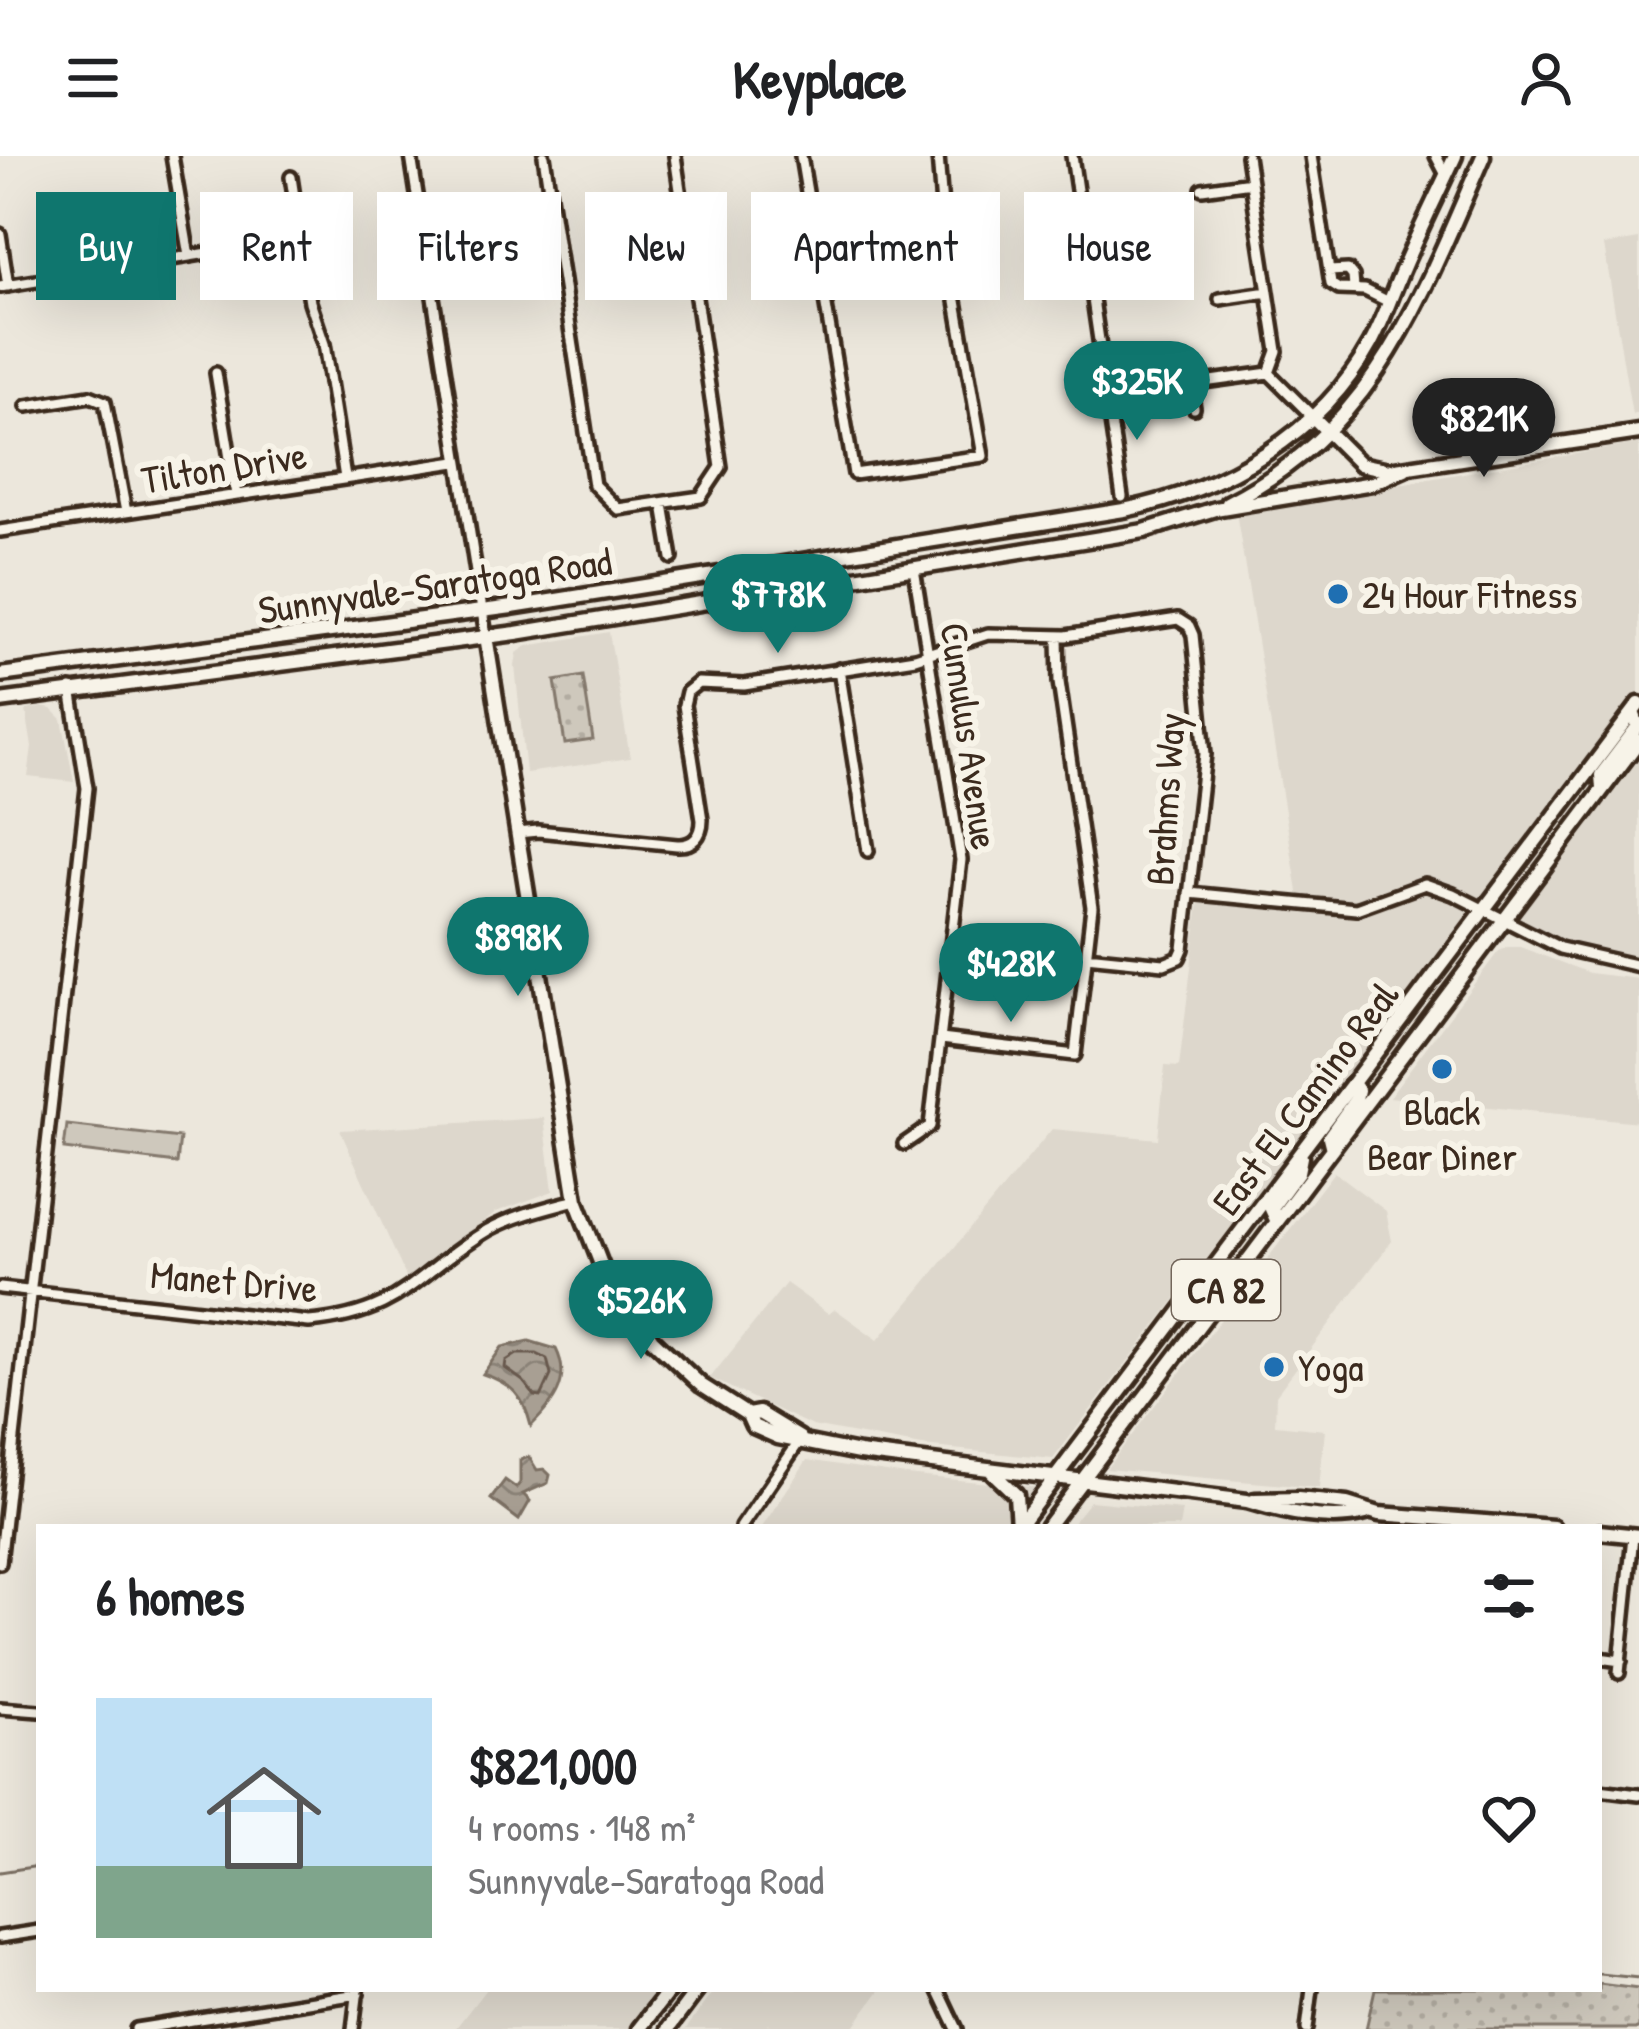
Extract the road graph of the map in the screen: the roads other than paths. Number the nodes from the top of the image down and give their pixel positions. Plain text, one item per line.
1 (172, 156) edge
2 (411, 156) edge
3 (544, 156) edge
4 (675, 156) edge
5 (801, 156) edge
6 (938, 156) edge
7 (1072, 156) edge
8 (1247, 156) edge
9 (1311, 156) edge
10 (1436, 156) edge
11 (1455, 156) edge
12 (1483, 156) edge
13 (1446, 175) junction
14 (291, 177) dead end
15 (1251, 182) junction
16 (1202, 190) dead end
17 (293, 192) edge
18 (0, 234) edge
19 (200, 254) edge
20 (189, 256) junction
21 (1329, 271) junction
22 (4, 287) edge
23 (1354, 287) junction
24 (1268, 292) junction
25 (1220, 299) dead end
26 (310, 300) edge
27 (1388, 302) junction
28 (216, 373) dead end
29 (1269, 373) junction
30 (1190, 383) junction
31 (1108, 395) junction
32 (27, 406) dead end
33 (1194, 408) dead end
34 (1313, 417) junction
35 (1639, 432) edge
36 (1329, 433) junction
37 (456, 462) junction
38 (1405, 469) junction
39 (345, 478) junction
40 (236, 495) junction
41 (1123, 497) dead end
42 (663, 504) junction
43 (1215, 509) junction
44 (126, 512) junction
45 (0, 531) edge
46 (672, 559) dead end
47 (914, 569) junction
48 (482, 610) junction
49 (486, 637) junction
50 (1058, 637) junction
51 (929, 653) junction
52 (839, 670) junction
53 (0, 675) edge
54 (71, 689) junction
55 (0, 701) edge
56 (1636, 708) edge
57 (1639, 741) edge
58 (1602, 789) junction
59 (517, 833) junction
60 (868, 851) dead end
61 (1189, 893) junction
62 (1484, 910) junction
63 (1505, 920) junction
64 (1086, 956) junction
65 (1639, 966) edge
66 (941, 1039) junction
67 (1353, 1083) junction
68 (904, 1144) dead end
69 (1332, 1149) junction
70 (1303, 1150) junction
71 (576, 1200) junction
72 (1277, 1222) junction
73 (0, 1288) edge
74 (32, 1292) junction
75 (801, 1439) junction
76 (988, 1468) junction
77 (1058, 1476) junction
78 (1083, 1480) junction
79 (4, 1488) edge
80 (1365, 1520) edge
81 (742, 1524) edge
82 (1018, 1524) edge
83 (1020, 1524) edge
84 (1049, 1524) edge
85 (1472, 1524) edge
86 (1602, 1532) edge
87 (1636, 1536) edge
88 (0, 1563) edge
89 (1624, 1628) junction
90 (1639, 1630) edge
91 (1602, 1659) edge
92 (0, 1708) edge
93 (36, 1712) edge
94 (1602, 1790) edge
95 (1639, 1795) edge
96 (36, 1931) edge
97 (0, 1937) edge
98 (358, 1992) edge
99 (668, 1992) edge
100 (941, 1992) edge
101 (1312, 1992) edge
102 (692, 1994) edge
103 (136, 2029) edge
104 (353, 2029) edge
105 (639, 2029) edge
106 (668, 2029) edge
107 (957, 2029) edge
108 (1307, 2029) edge

1 - 20 street
2 - 37 street
3 - 42 street
4 - 42 street
5 - 6 street
7 - 31 street
8 - 15 street
9 - 21 street
10 - 13 street
11 - 13 main road
12 - 36 main road
13 - 27 main road
14 - 17 street
15 - 16 street
15 - 24 street
18 - 22 street
19 - 20 street
20 - 22 street
21 - 23 street
21 - 23 street
23 - 27 street
24 - 25 street
24 - 29 street
26 - 39 street
27 - 34 main road
28 - 40 street
29 - 30 street
29 - 34 street
30 - 31 street
30 - 33 street
31 - 41 street
32 - 44 street
34 - 36 main road, Sunnyvale-Saratoga Road
34 - 48 main road, Sunnyvale-Saratoga Road
35 - 38 main road, Sunnyvale-Saratoga Road
36 - 38 main road, Sunnyvale-Saratoga Road
36 - 43 main road
37 - 39 street, Tilton Drive
37 - 48 street
38 - 43 main road, Sunnyvale-Saratoga Road
39 - 40 street, Tilton Drive
40 - 44 street, Tilton Drive
42 - 46 street
43 - 47 main road, Sunnyvale-Saratoga Road
44 - 45 street, Tilton Drive
47 - 49 main road, Sunnyvale-Saratoga Road
47 - 51 street, Cumulus Avenue
48 - 49 street
48 - 53 main road, Sunnyvale-Saratoga Road
49 - 54 main road, Sunnyvale-Saratoga Road
49 - 59 main road
50 - 51 street
50 - 61 street, Brahms Way
50 - 64 street
51 - 52 street
51 - 66 street, Cumulus Avenue
52 - 59 street
52 - 60 street
54 - 55 main road, Sunnyvale-Saratoga Road
54 - 74 street
56 - 58 main road
56 - 62 main road, East El Camino Real / CA 82
57 - 58 main road, East El Camino Real / CA 82
58 - 63 main road, East El Camino Real / CA 82
59 - 71 main road
61 - 62 street
61 - 64 street, Brahms Way
62 - 63 street
62 - 67 main road, East El Camino Real / CA 82
63 - 65 street
63 - 69 main road, East El Camino Real / CA 82
64 - 66 street
66 - 68 street, Cumulus Avenue
67 - 69 main road
67 - 70 main road, East El Camino Real / CA 82
69 - 72 main road, East El Camino Real / CA 82
70 - 72 main road
70 - 77 main road, East El Camino Real / CA 82
71 - 74 street, Manet Drive
71 - 75 main road
72 - 78 main road, East El Camino Real / CA 82
73 - 74 street, Manet Drive
74 - 79 street
75 - 76 main road
75 - 81 street
76 - 77 main road
76 - 82 main road
77 - 78 main road
77 - 83 main road, East El Camino Real / CA 82
78 - 80 main road
78 - 84 main road, East El Camino Real / CA 82
79 - 88 street
80 - 85 main road
86 - 87 main road
87 - 89 street
89 - 90 street
89 - 91 street
92 - 93 street
94 - 95 street
96 - 97 street
98 - 103 street
98 - 104 street
99 - 105 main road
100 - 107 street
101 - 108 street
102 - 106 main road

